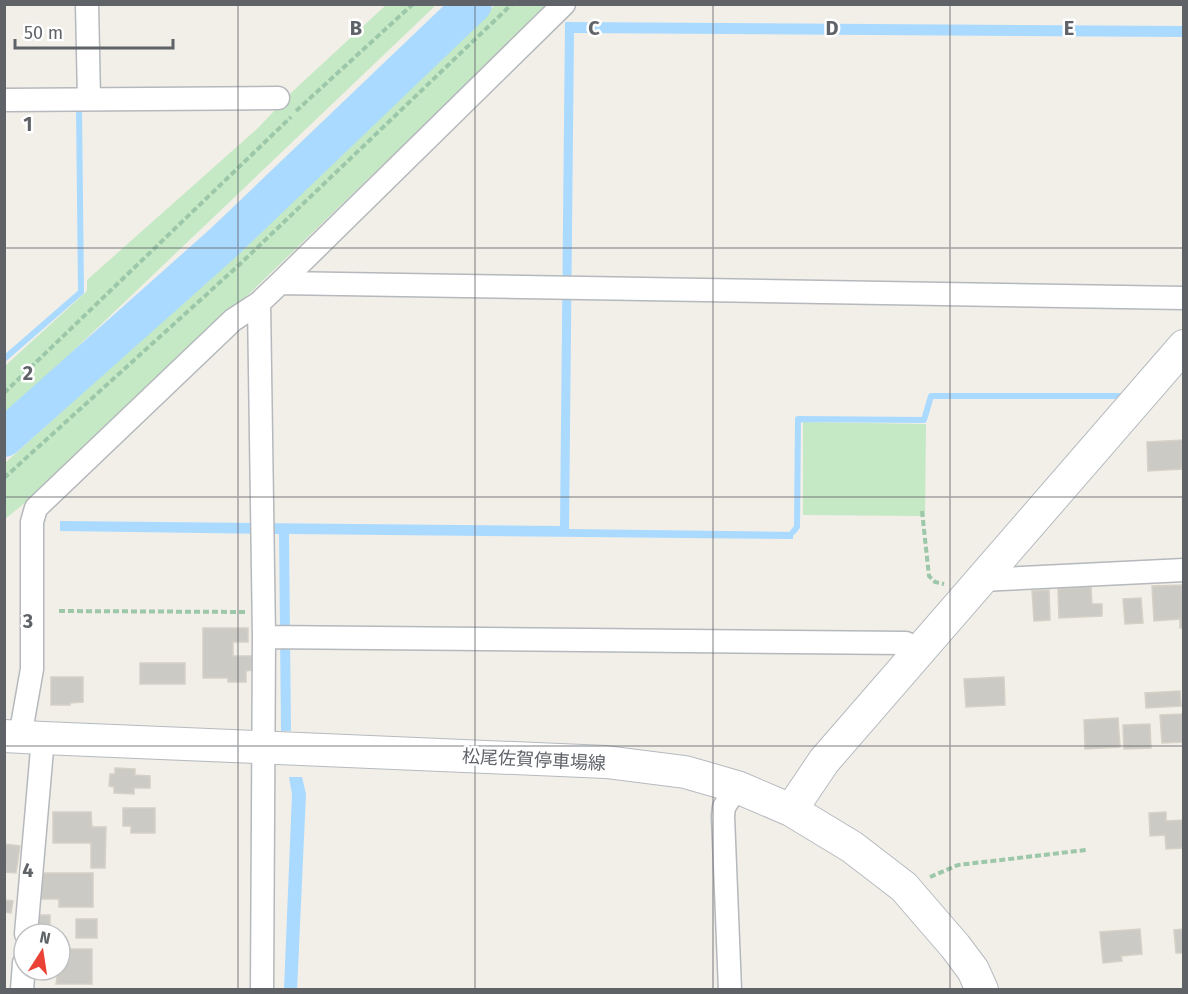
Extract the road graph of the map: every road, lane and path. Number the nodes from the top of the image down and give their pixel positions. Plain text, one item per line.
1 (87, 4) edge
2 (413, 4) edge
3 (512, 4) edge
4 (564, 4) edge
5 (278, 98) dead end
6 (89, 99) junction
7 (4, 100) edge
8 (280, 283) junction
9 (1184, 298) edge
10 (259, 303) junction
11 (1184, 346) edge
12 (4, 393) edge
13 (4, 478) edge
14 (922, 511) dead end
15 (1184, 570) edge
16 (981, 580) junction
17 (59, 611) dead end
18 (264, 613) junction
19 (277, 637) junction
20 (919, 651) junction
21 (23, 737) edge
22 (264, 748) junction
23 (737, 787) junction
24 (791, 810) junction
25 (1086, 850) dead end
26 (904, 887) junction
27 (26, 922) edge
28 (262, 990) edge
29 (730, 990) edge
30 (982, 990) edge

1 - 6 street
2 - 12 path
3 - 13 path
4 - 8 street
5 - 6 street
6 - 7 street
8 - 9 street
8 - 10 street
10 - 18 street
10 - 21 street
11 - 16 main road
14 - 16 path
15 - 16 street
16 - 20 main road
17 - 18 path
18 - 19 street
19 - 20 street
19 - 22 street
20 - 24 main road
21 - 22 main road, 松尾佐賀停車場線
21 - 27 street
22 - 23 main road, 松尾佐賀停車場線
22 - 28 street
23 - 24 main road, 松尾佐賀停車場線
23 - 29 street
24 - 26 main road, 松尾佐賀停車場線
25 - 26 path
26 - 30 main road, 松尾佐賀停車場線

